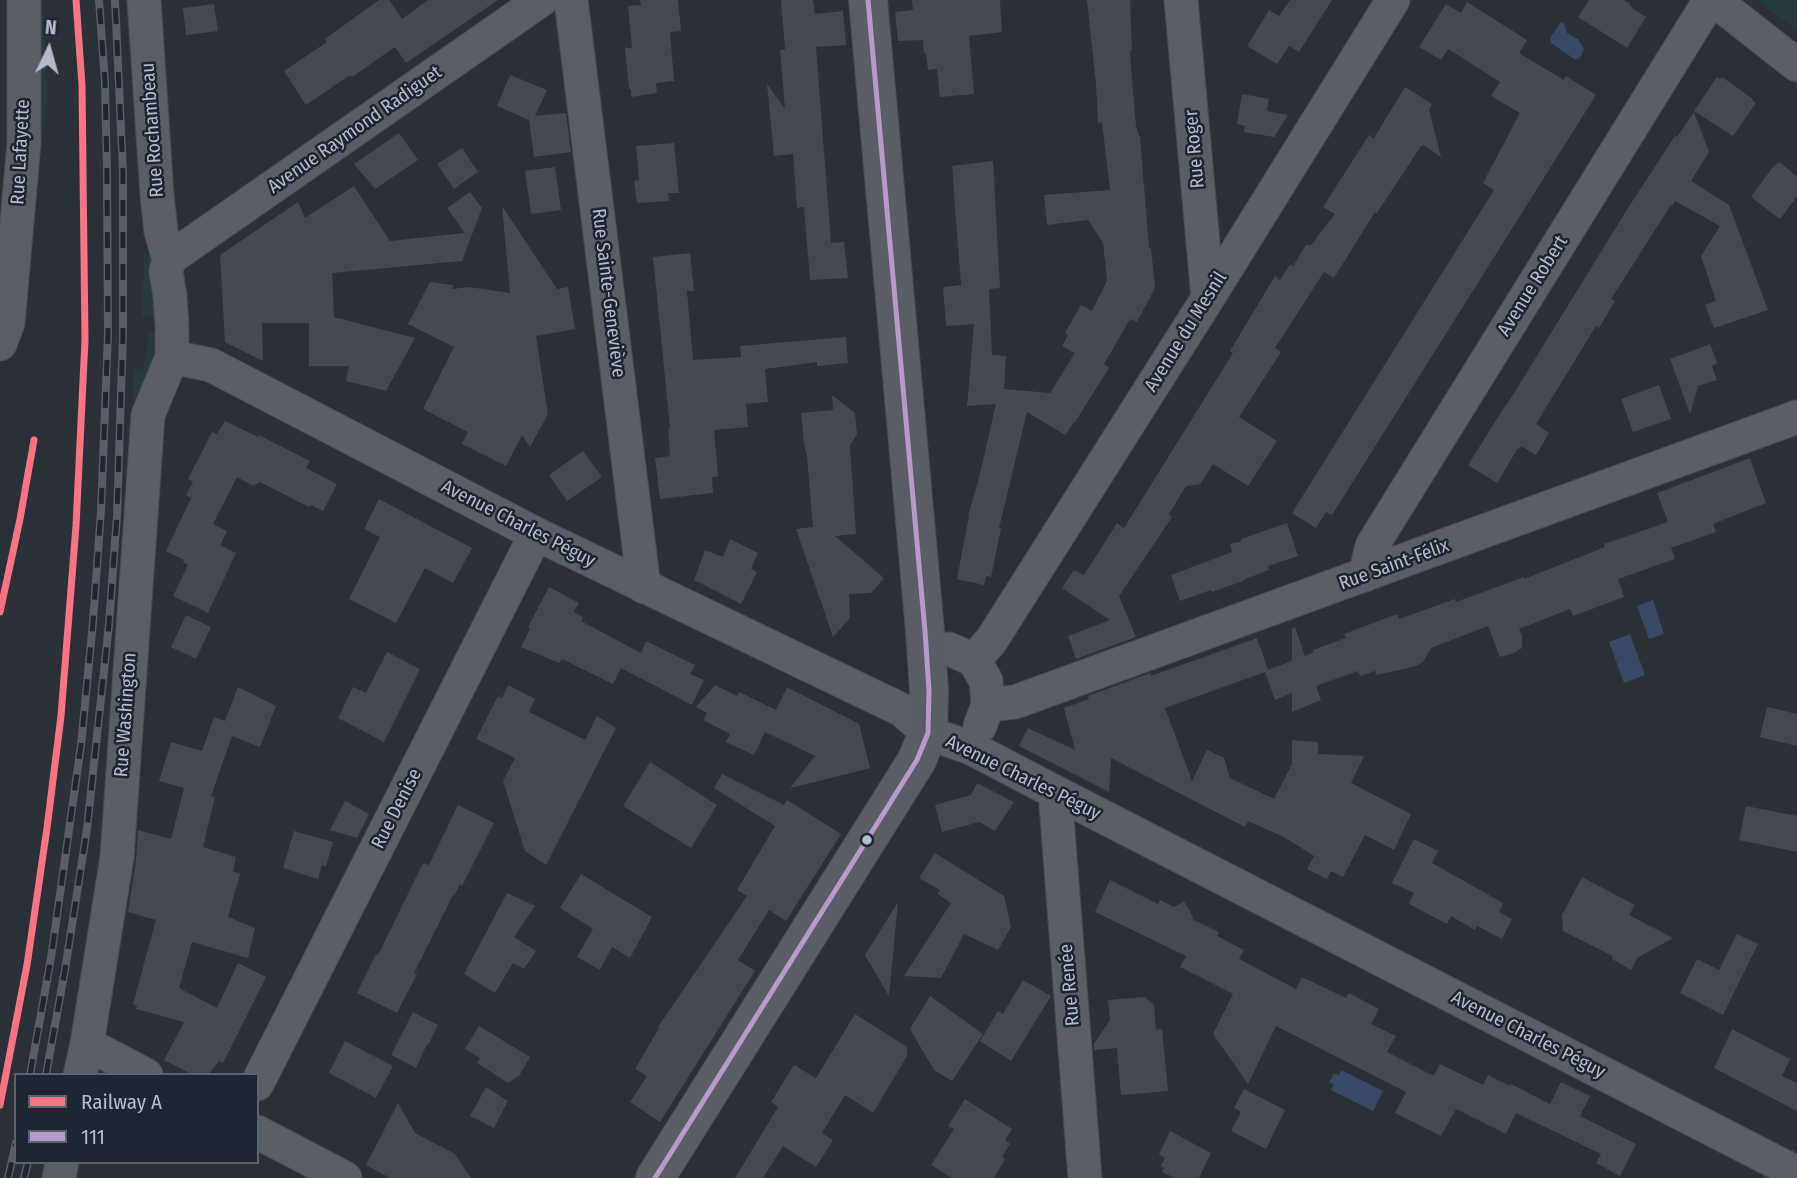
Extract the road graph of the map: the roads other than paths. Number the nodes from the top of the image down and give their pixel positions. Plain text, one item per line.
1 (24, 0) edge
2 (144, 0) edge
3 (541, 0) edge
4 (571, 0) edge
5 (868, 0) edge
6 (1181, 0) edge
7 (1393, 0) edge
8 (1712, 0) edge
9 (1797, 65) edge
10 (169, 259) junction
11 (7, 260) edge
12 (1208, 298) junction
13 (0, 344) edge
14 (172, 356) junction
15 (1797, 417) edge
16 (537, 534) junction
17 (1365, 575) junction
18 (644, 587) junction
19 (927, 653) junction
20 (974, 660) junction
21 (988, 705) junction
22 (928, 733) junction
23 (971, 748) junction
24 (1055, 792) junction
25 (83, 1059) edge
26 (138, 1073) edge
27 (259, 1080) edge
28 (259, 1133) edge
29 (1797, 1173) edge
30 (345, 1178) edge
31 (655, 1178) edge
32 (1085, 1178) edge

1 - 11 street, Rue Lafayette
2 - 10 street, Rue Rochambeau
3 - 10 street, Avenue Raymond Radiguet
4 - 18 street, Rue Sainte-Geneviève
5 - 19 street
6 - 12 street, Rue Roger
7 - 12 street, Avenue du Mesnil
8 - 9 street
8 - 17 street, Avenue Robert
10 - 14 street, Rue Rochambeau
11 - 13 street, Rue Lafayette
12 - 20 street, Avenue du Mesnil
14 - 16 street, Avenue Charles Péguy
14 - 25 street, Rue Washington
15 - 17 street, Rue Saint-Félix
16 - 18 street, Avenue Charles Péguy
16 - 27 street, Rue Denise
17 - 21 street, Rue Saint-Félix
18 - 22 street, Avenue Charles Péguy
19 - 20 street
19 - 22 street
20 - 21 street
21 - 23 street
22 - 23 street, Avenue Charles Péguy
22 - 31 street
23 - 24 street, Avenue Charles Péguy
24 - 29 street, Avenue Charles Péguy
24 - 32 street, Rue Renée
25 - 26 street
28 - 30 street

